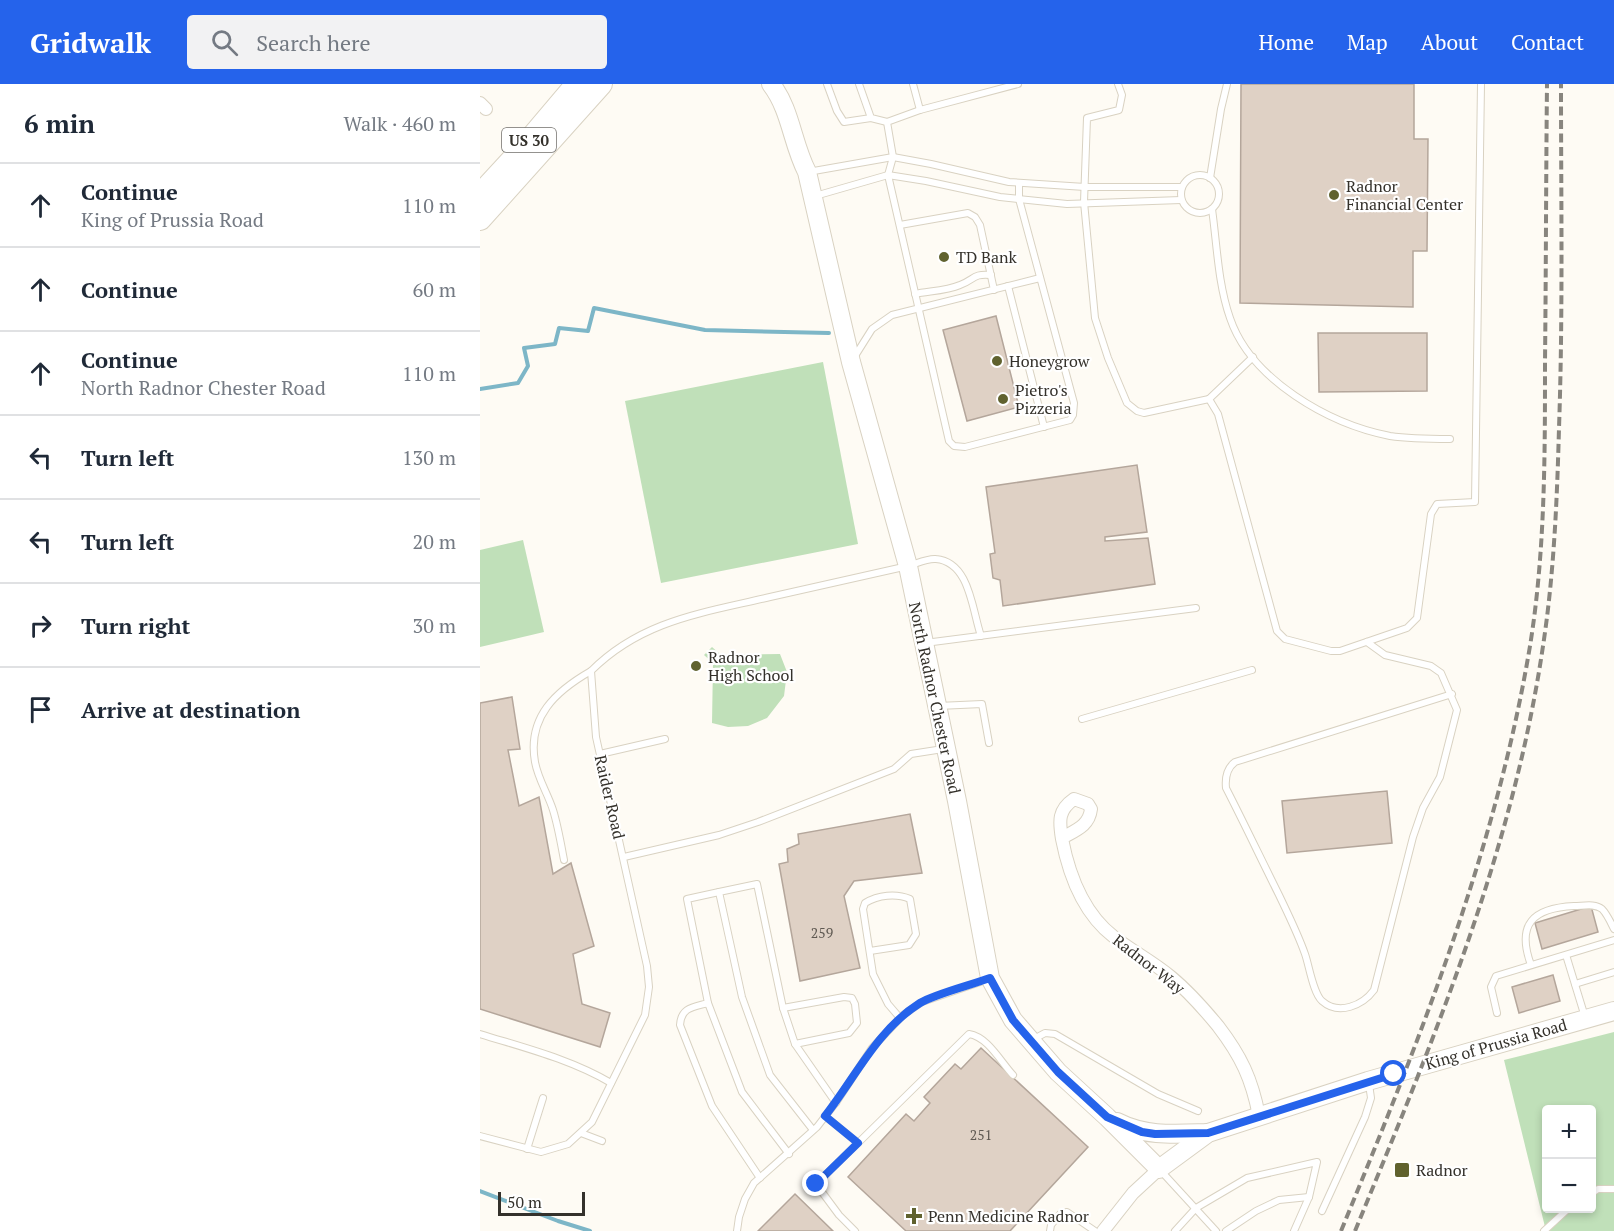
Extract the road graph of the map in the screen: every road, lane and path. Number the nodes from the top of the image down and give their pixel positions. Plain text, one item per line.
1 (576, 84) edge
2 (601, 84) edge
3 (771, 84) edge
4 (786, 84) edge
5 (827, 84) edge
6 (859, 84) edge
7 (913, 84) edge
8 (1018, 84) edge
9 (1118, 84) edge
10 (1227, 84) edge
11 (1481, 84) edge
12 (920, 110) junction
13 (871, 118) junction
14 (886, 122) junction
15 (893, 158) junction
16 (807, 172) junction
17 (888, 175) junction
18 (1210, 178) junction
19 (1019, 183) junction
20 (1117, 186) junction
21 (1085, 187) junction
22 (1151, 187) junction
23 (1182, 187) junction
24 (480, 195) edge
25 (812, 196) junction
26 (1019, 199) junction
27 (1181, 200) junction
28 (1117, 201) junction
29 (1084, 202) junction
30 (1151, 202) junction
31 (1212, 209) junction
32 (480, 219) edge
33 (900, 225) junction
34 (991, 275) junction
35 (1040, 278) junction
36 (1008, 286) junction
37 (994, 290) junction
38 (915, 294) junction
39 (919, 309) junction
40 (1252, 357) junction
41 (852, 362) junction
42 (1209, 399) junction
43 (1044, 427) junction
44 (1450, 439) dead end
45 (908, 566) junction
46 (1196, 608) dead end
47 (981, 636) junction
48 (1367, 642) junction
49 (924, 643) junction
50 (1252, 670) dead end
51 (591, 671) junction
52 (1452, 694) junction
53 (938, 706) junction
54 (1082, 719) dead end
55 (665, 739) dead end
56 (989, 743) dead end
57 (946, 748) junction
58 (600, 754) junction
59 (1062, 838) dead end
60 (624, 857) junction
61 (564, 860) dead end
62 (719, 892) junction
63 (1614, 929) edge
64 (1614, 940) edge
65 (870, 951) junction
66 (1566, 955) junction
67 (1531, 965) junction
68 (1614, 972) edge
69 (990, 978) junction
70 (1575, 984) junction
71 (708, 1003) junction
72 (783, 1008) junction
73 (1614, 1011) edge
74 (1497, 1013) dead end
75 (900, 1018) junction
76 (1585, 1019) junction
77 (480, 1034) edge
78 (1030, 1041) junction
79 (795, 1044) junction
80 (1013, 1075) dead end
81 (1368, 1081) junction
82 (611, 1083) junction
83 (543, 1098) dead end
84 (836, 1103) junction
85 (1198, 1112) dead end
86 (825, 1116) junction
87 (1259, 1116) junction
88 (1107, 1117) junction
89 (813, 1130) junction
90 (581, 1133) junction
91 (1208, 1133) junction
92 (480, 1136) edge
93 (602, 1141) dead end
94 (858, 1143) junction
95 (527, 1149) junction
96 (789, 1154) junction
97 (1159, 1169) junction
98 (760, 1178) junction
99 (1614, 1189) edge
100 (1596, 1191) edge
101 (1309, 1197) junction
102 (1196, 1208) junction
103 (1322, 1211) dead end
104 (1564, 1213) edge
105 (737, 1231) edge
106 (855, 1231) edge
107 (1050, 1231) edge
108 (1095, 1231) edge
109 (1103, 1231) edge
110 (1175, 1231) edge
111 (1216, 1231) edge
112 (1226, 1231) edge
113 (1294, 1231) edge
114 (1544, 1231) edge

1 - 24 highway, US 30
2 - 32 highway, US 30
3 - 16 main road, North Radnor Chester Road
4 - 16 main road, North Radnor Chester Road
5 - 13 lane
6 - 13 lane
7 - 12 lane
8 - 12 lane
9 - 21 lane
10 - 18 lane
11 - 48 lane
12 - 14 lane
13 - 14 lane
14 - 15 lane
15 - 16 lane
15 - 17 lane
15 - 19 lane
16 - 25 main road, North Radnor Chester Road
17 - 25 lane
17 - 26 lane
17 - 33 lane
18 - 23 lane
18 - 31 lane
19 - 21 lane
19 - 26 lane
20 - 21 lane
20 - 22 lane
20 - 28 lane
21 - 29 lane
22 - 23 lane
22 - 30 lane
23 - 27 lane
25 - 41 main road, North Radnor Chester Road
26 - 29 lane
26 - 35 lane
27 - 30 lane
27 - 31 lane
28 - 29 lane
28 - 30 lane
29 - 42 lane
31 - 40 lane
33 - 34 lane
33 - 38 lane
34 - 37 lane
34 - 38 lane
35 - 36 lane
35 - 43 lane
36 - 37 lane
36 - 43 lane
37 - 39 lane
38 - 39 lane
39 - 41 lane
39 - 43 lane
40 - 42 lane
40 - 44 lane
41 - 45 main road, North Radnor Chester Road
42 - 48 lane
45 - 47 lane
45 - 49 main road, North Radnor Chester Road
45 - 51 lane
46 - 47 lane
47 - 49 lane
48 - 52 lane
49 - 53 main road, North Radnor Chester Road
50 - 54 lane
51 - 58 lane, Raider Road
51 - 61 lane
52 - 52 lane
53 - 56 lane
53 - 57 main road, North Radnor Chester Road
55 - 58 lane
57 - 60 lane
57 - 69 main road, North Radnor Chester Road
58 - 60 lane, Raider Road
59 - 87 street, Radnor Way
60 - 82 lane, Raider Road
62 - 71 lane
62 - 72 lane
62 - 89 lane
63 - 67 lane
64 - 66 lane
65 - 65 lane
65 - 75 lane
66 - 67 lane
66 - 70 lane
67 - 74 lane
68 - 70 lane
69 - 75 lane
69 - 78 main road, North Radnor Chester Road
70 - 76 lane
71 - 96 lane
71 - 98 lane
72 - 79 lane
72 - 79 lane
73 - 76 main road, King of Prussia Road
75 - 84 lane
76 - 81 main road, King of Prussia Road
77 - 82 lane
78 - 85 lane
78 - 88 main road, North Radnor Chester Road
79 - 84 lane
80 - 94 lane
81 - 87 main road, King of Prussia Road
81 - 103 lane
82 - 90 lane, Raider Road
83 - 95 lane
84 - 86 lane
86 - 89 lane
86 - 94 lane
87 - 91 main road, King of Prussia Road
88 - 91 main road
88 - 97 main road, North Radnor Chester Road
89 - 96 lane
90 - 93 lane
90 - 95 lane, Raider Road
91 - 97 main road, King of Prussia Road
92 - 95 lane, Raider Road
94 - 106 lane
96 - 98 lane
97 - 102 lane
97 - 109 street, King of Prussia Road
98 - 105 lane
99 - 100 lane
101 - 102 lane
101 - 112 lane
101 - 113 lane
102 - 110 lane
102 - 111 lane
104 - 114 lane
107 - 108 lane

